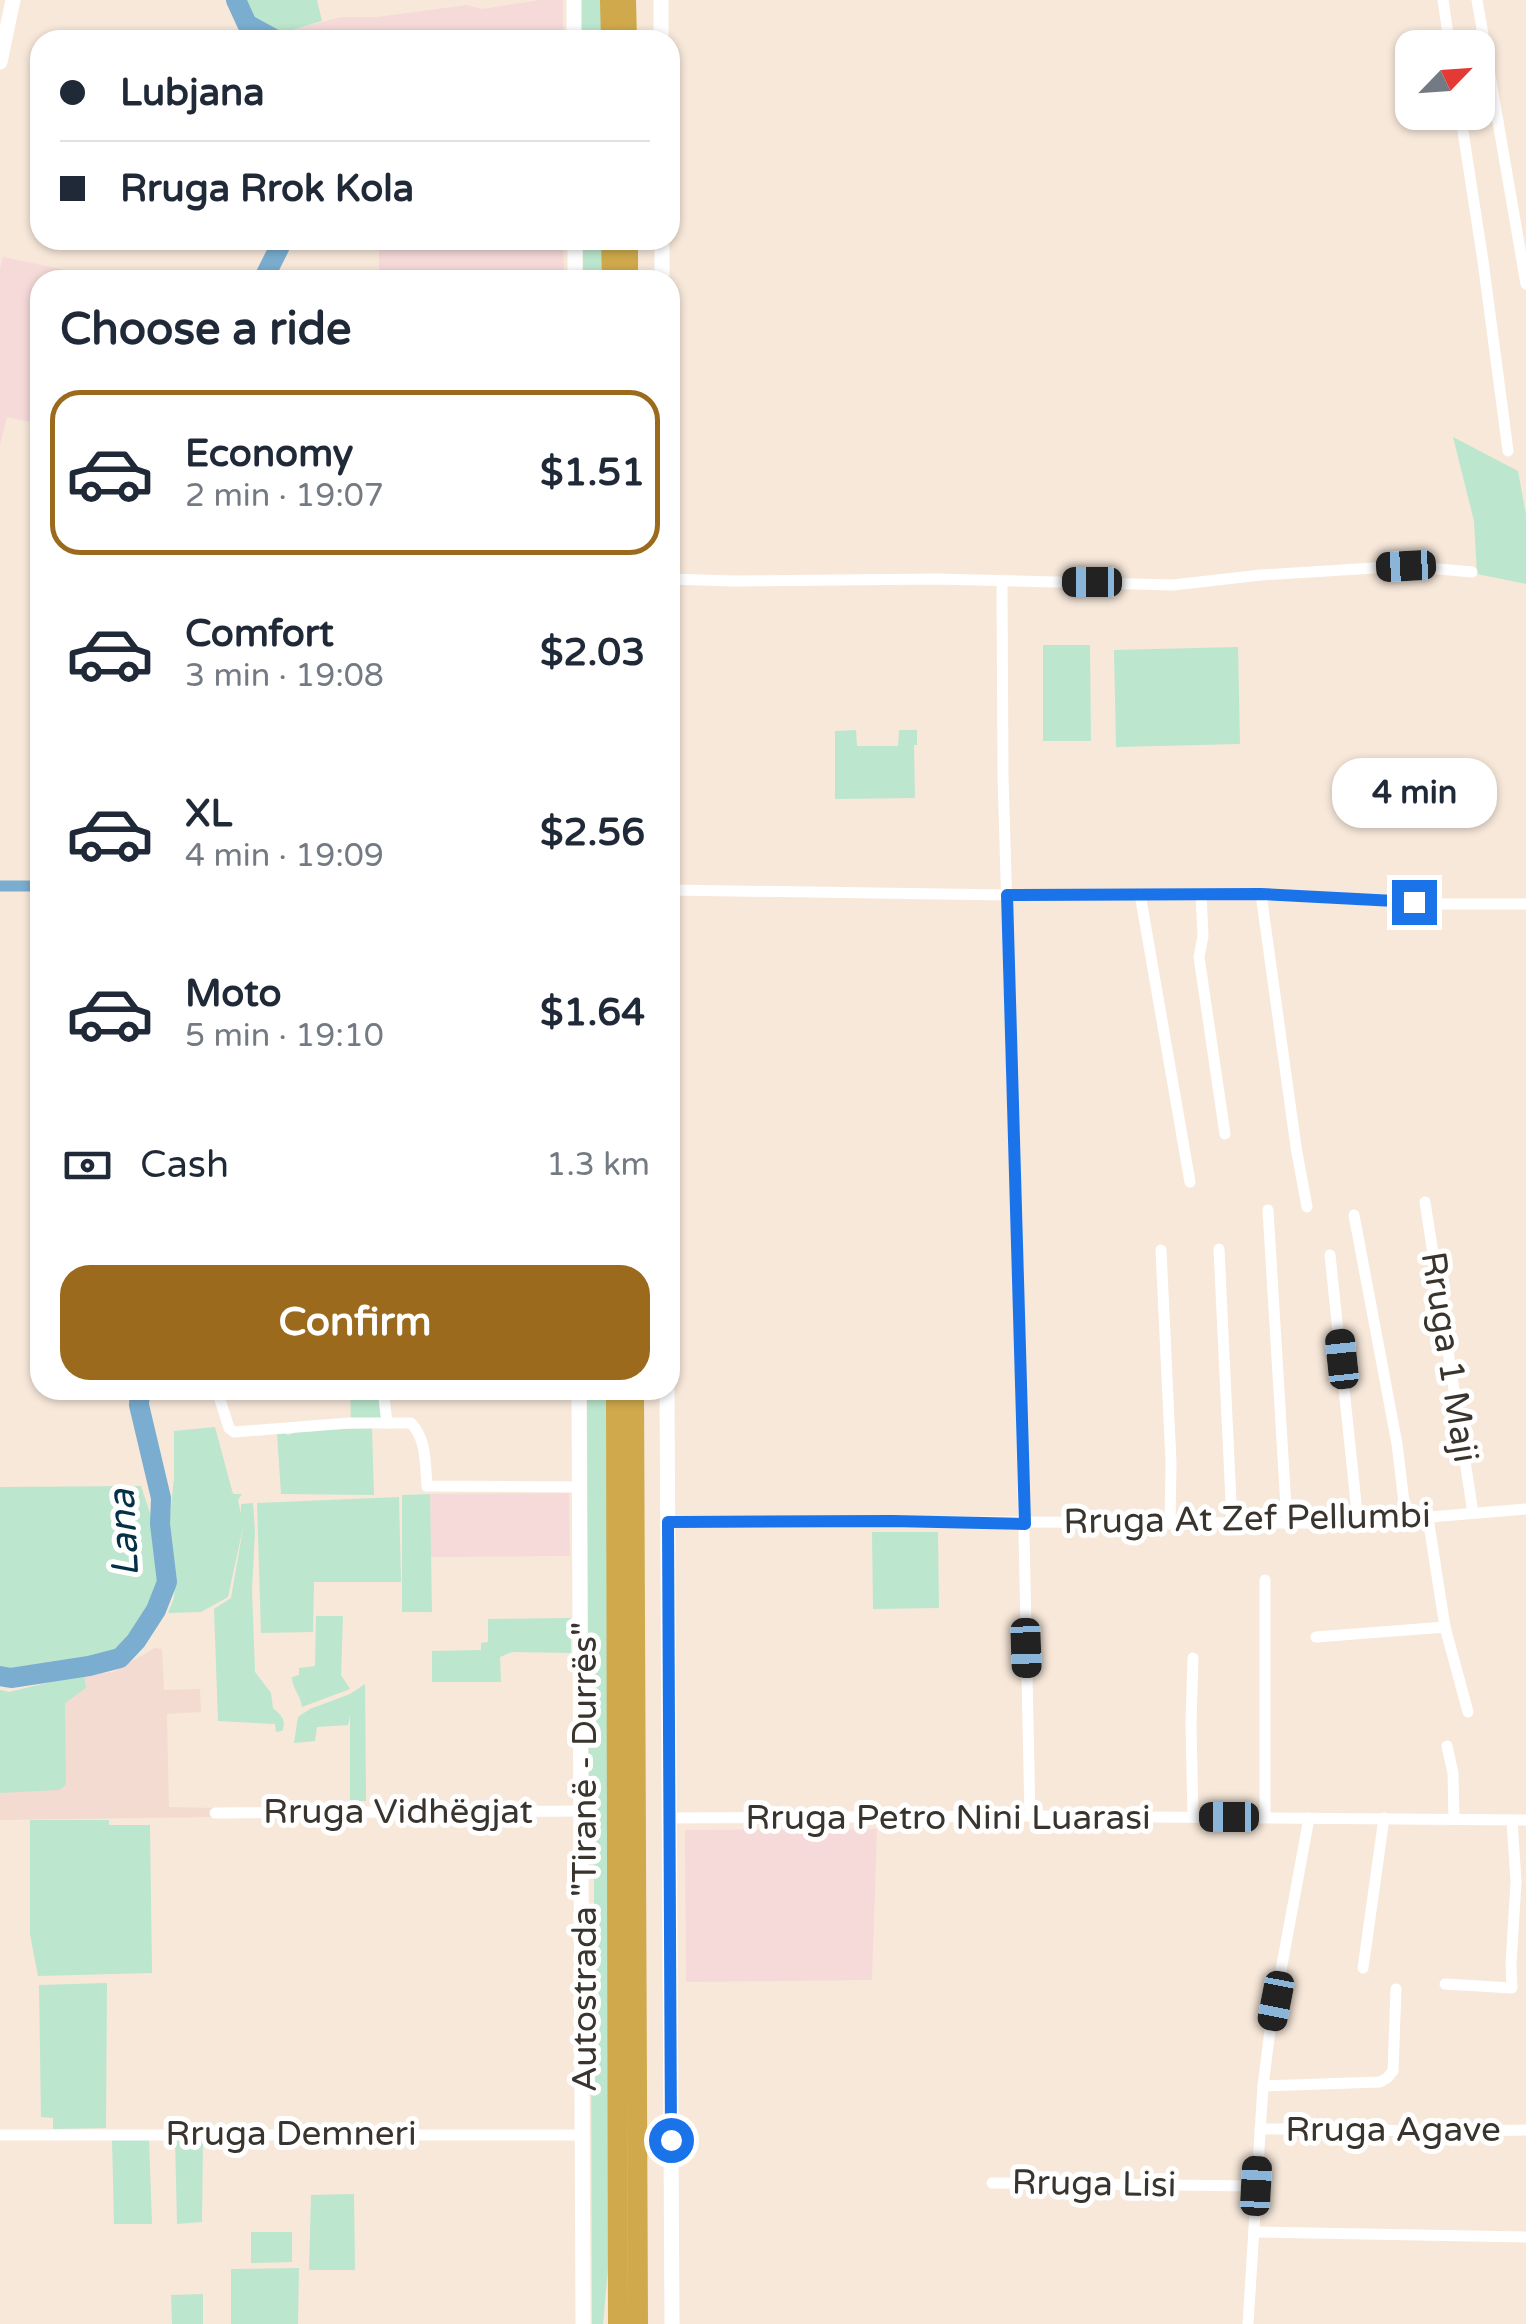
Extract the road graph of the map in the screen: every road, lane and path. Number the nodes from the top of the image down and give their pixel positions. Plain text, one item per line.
1 (13, 0) edge
2 (574, 0) edge
3 (610, 0) edge
4 (626, 0) edge
5 (661, 0) edge
6 (1442, 0) edge
7 (1477, 0) edge
8 (574, 30) edge
9 (610, 30) edge
10 (626, 30) edge
11 (661, 30) edge
12 (1447, 30) edge
13 (0, 62) edge
14 (1463, 130) edge
15 (1523, 241) edge
16 (1526, 284) edge
17 (1508, 451) dead end
18 (1472, 572) dead end
19 (680, 579) edge
20 (1002, 581) junction
21 (680, 890) edge
22 (1140, 894) junction
23 (1201, 894) junction
24 (1261, 894) junction
25 (1007, 895) junction
26 (1526, 904) edge
27 (1225, 1134) dead end
28 (1190, 1182) dead end
29 (1425, 1202) dead end
30 (1307, 1207) dead end
31 (1268, 1210) dead end
32 (1354, 1215) dead end
33 (1219, 1249) dead end
34 (1161, 1250) dead end
35 (1330, 1255) dead end
36 (220, 1400) edge
37 (384, 1400) edge
38 (579, 1400) edge
39 (616, 1400) edge
40 (634, 1400) edge
41 (667, 1400) edge
42 (387, 1423) junction
43 (580, 1487) junction
44 (1526, 1509) edge
45 (1473, 1513) junction
46 (1428, 1518) junction
47 (1406, 1519) junction
48 (668, 1522) junction
49 (1358, 1522) junction
50 (1232, 1523) junction
51 (1287, 1523) junction
52 (1025, 1524) junction
53 (1170, 1524) junction
54 (1266, 1580) dead end
55 (1446, 1627) junction
56 (1316, 1637) dead end
57 (1193, 1658) dead end
58 (1468, 1712) dead end
59 (1447, 1746) dead end
60 (581, 1811) junction
61 (215, 1813) dead end
62 (1030, 1816) junction
63 (1265, 1817) junction
64 (669, 1818) junction
65 (1193, 1818) junction
66 (1310, 1818) junction
67 (1384, 1818) junction
68 (1454, 1819) junction
69 (1519, 1820) edge
70 (1363, 1968) dead end
71 (1512, 1977) junction
72 (1526, 1978) edge
73 (1445, 1984) dead end
74 (1396, 1988) dead end
75 (1263, 2086) junction
76 (1260, 2129) junction
77 (1526, 2130) edge
78 (0, 2135) edge
79 (582, 2135) junction
80 (992, 2183) dead end
81 (1256, 2186) junction
82 (1254, 2232) junction
83 (1526, 2236) edge
84 (582, 2324) edge
85 (618, 2324) edge
86 (638, 2324) edge
87 (672, 2324) edge
88 (1248, 2324) edge

1 - 13 main road
2 - 8 main road
3 - 9 highway
4 - 10 highway
5 - 11 main road
6 - 12 street
7 - 15 street
14 - 17 street
15 - 16 street
18 - 20 street
19 - 20 street
20 - 25 street
21 - 25 street
22 - 23 street
22 - 25 street
22 - 28 street
23 - 24 street
23 - 27 street
24 - 26 street
24 - 30 street
25 - 52 street
29 - 45 street, Rruga 1 Maji
31 - 51 street
32 - 47 street
33 - 50 street
34 - 53 street
35 - 49 street
36 - 42 street
37 - 42 street
38 - 43 main road
39 - 85 highway, Autostrada "Tiranë - Durrës"
40 - 86 highway, Autostrada "Tiranë - Durrës"
41 - 48 main road
42 - 43 street
43 - 60 main road
44 - 45 street, Rruga At Zef Pellumbi
45 - 46 street, Rruga At Zef Pellumbi
46 - 47 street, Rruga At Zef Pellumbi
46 - 55 street
47 - 49 street, Rruga At Zef Pellumbi
48 - 52 street, Rruga At Zef Pellumbi
48 - 64 main road
49 - 51 street, Rruga At Zef Pellumbi
50 - 51 street, Rruga At Zef Pellumbi
50 - 53 street, Rruga At Zef Pellumbi
52 - 53 street, Rruga At Zef Pellumbi
52 - 62 street
54 - 63 street
55 - 56 street
55 - 58 street
57 - 65 street
59 - 68 street
60 - 61 street, Rruga Vidhëgjat
60 - 79 main road
62 - 64 street, Rruga Petro Nini Luarasi
62 - 65 street, Rruga Petro Nini Luarasi
63 - 65 street, Rruga Petro Nini Luarasi
63 - 66 street, Rruga Petro Nini Luarasi
64 - 87 main road
66 - 67 street, Rruga Petro Nini Luarasi
66 - 75 street
67 - 68 street, Rruga Petro Nini Luarasi
67 - 70 street
68 - 69 street, Rruga Petro Nini Luarasi
69 - 71 street
71 - 72 street
71 - 73 street
74 - 75 street
75 - 76 street
76 - 77 street, Rruga Agave
76 - 81 street
78 - 79 street, Rruga Demneri
79 - 84 main road
80 - 81 street, Rruga Lisi
81 - 82 street
82 - 83 street
82 - 88 street

